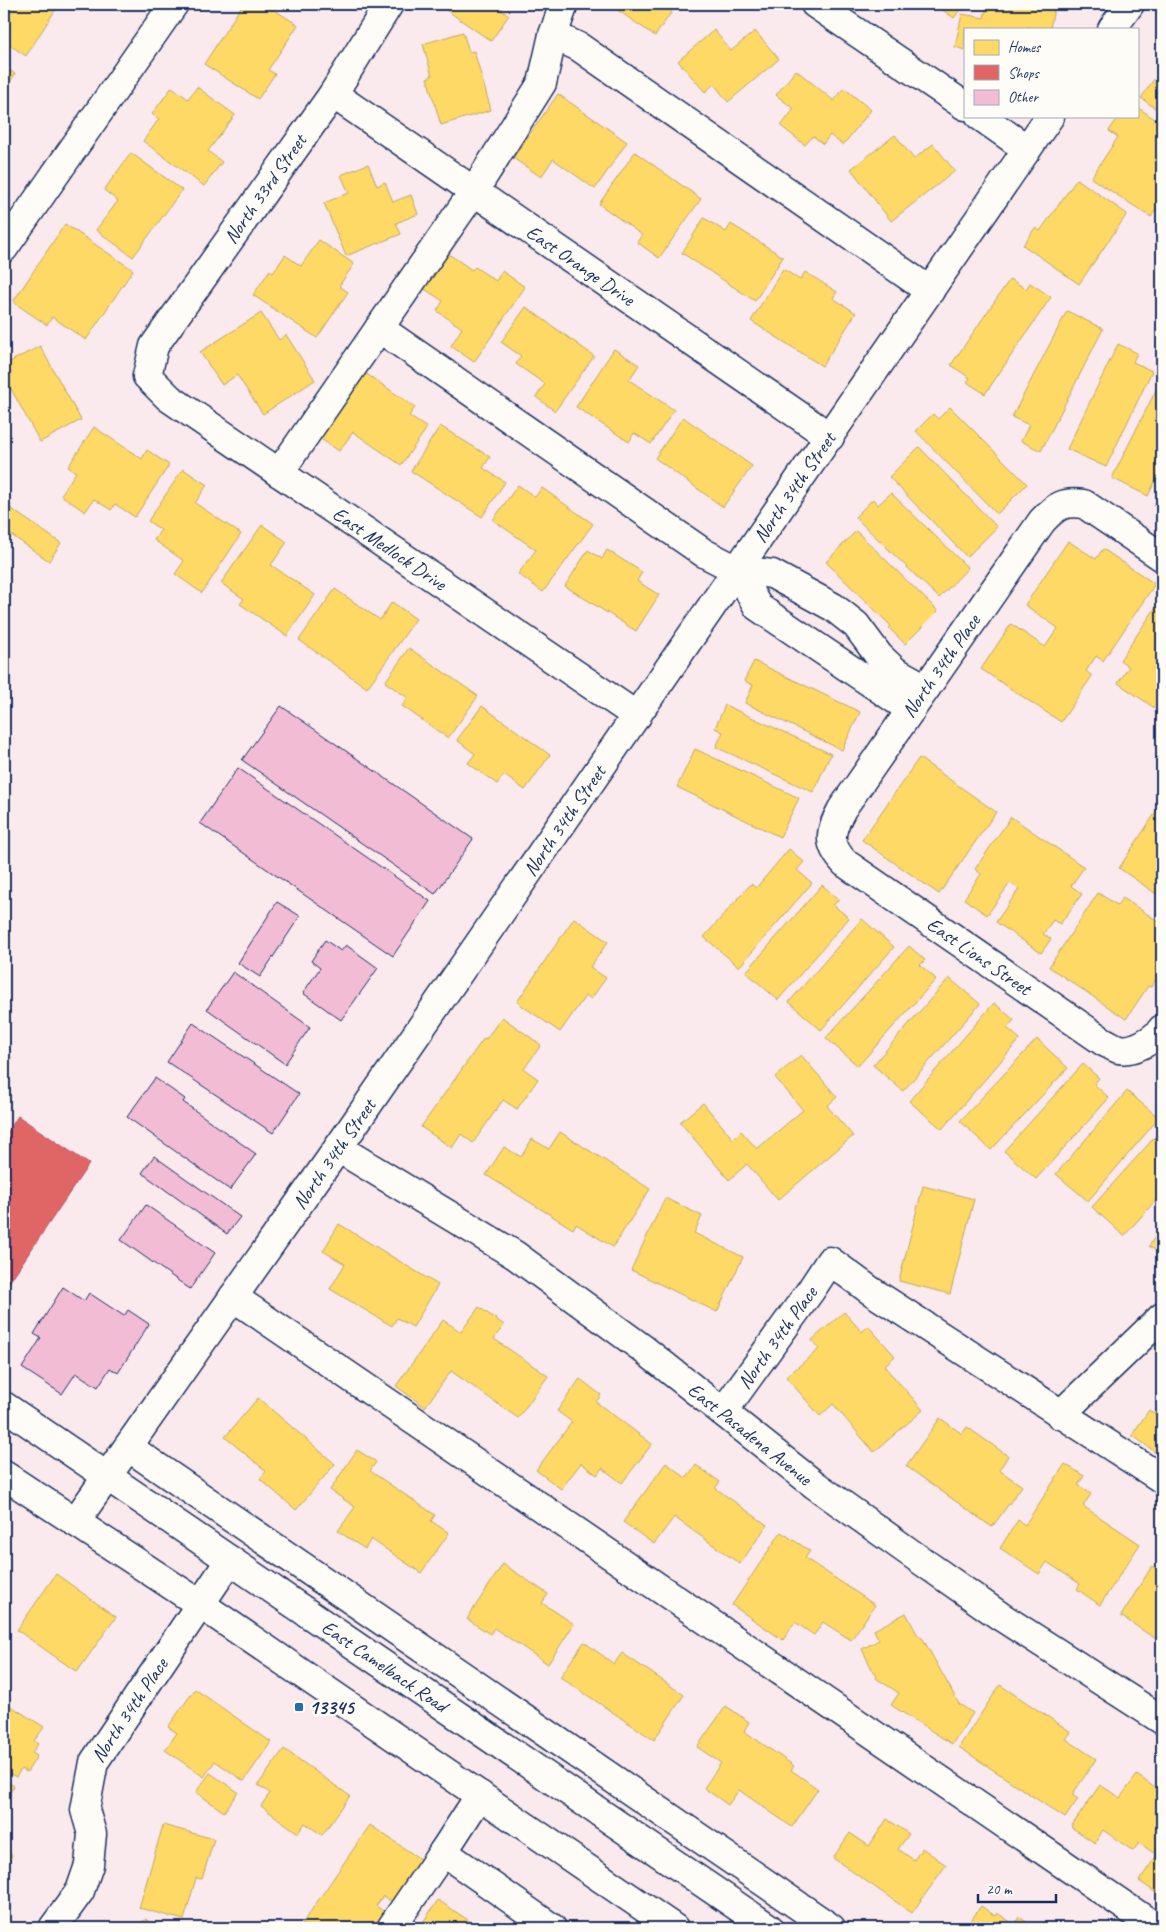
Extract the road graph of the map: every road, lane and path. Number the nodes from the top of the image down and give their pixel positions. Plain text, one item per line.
1 (174, 4) edge
2 (389, 4) edge
3 (564, 4) edge
4 (815, 4) edge
5 (1130, 4) edge
6 (1113, 28) edge
7 (553, 35) junction
8 (333, 94) junction
9 (964, 105) edge
10 (983, 118) edge
11 (1049, 118) edge
12 (1027, 149) junction
13 (474, 191) junction
14 (4, 248) edge
15 (930, 291) junction
16 (379, 328) junction
17 (146, 376) joint
18 (830, 437) junction
19 (279, 472) junction
20 (1162, 557) edge
21 (737, 570) junction
22 (833, 607) junction
23 (809, 643) junction
24 (918, 699) junction
25 (636, 716) junction
26 (831, 842) joint
27 (1162, 1029) edge
28 (338, 1148) junction
29 (233, 1297) junction
30 (1162, 1317) edge
31 (4, 1406) edge
32 (723, 1412) junction
33 (1060, 1415) junction
34 (128, 1446) junction
35 (4, 1475) edge
36 (106, 1477) junction
37 (1162, 1479) edge
38 (75, 1522) junction
39 (230, 1560) junction
40 (200, 1604) junction
41 (1162, 1720) edge
42 (480, 1795) junction
43 (449, 1844) junction
44 (785, 1897) junction
45 (766, 1927) edge
46 (53, 1928) edge
47 (391, 1928) edge
48 (552, 1928) edge
49 (674, 1928) edge
50 (831, 1928) edge
51 (1157, 1928) edge

1 - 14 street
2 - 8 street, North 33rd Street
3 - 7 street
4 - 9 street
5 - 6 street
7 - 13 street
7 - 15 street
8 - 13 street, East Orange Drive
8 - 17 street, North 33rd Street
10 - 12 street
11 - 12 street, North 34th Street
12 - 15 street, North 34th Street
13 - 16 street
13 - 18 street, East Orange Drive
15 - 18 street, North 34th Street
16 - 19 street
16 - 21 street
17 - 19 street, East Medlock Drive
18 - 21 street, North 34th Street
19 - 25 street, East Medlock Drive
20 - 24 street, North 34th Place
21 - 22 street
21 - 23 street
21 - 25 street, North 34th Street
22 - 23 street
22 - 24 street
23 - 24 street
24 - 26 street, North 34th Place
25 - 28 street, North 34th Street
26 - 27 street, East Lions Street
28 - 29 street, North 34th Street
28 - 32 street, East Pasadena Avenue
29 - 34 street, North 34th Street
29 - 51 street
30 - 33 street
31 - 36 street, East Camelback Road
32 - 33 street, North 34th Place
32 - 41 street, East Pasadena Avenue
33 - 37 street
34 - 36 street, North 34th Street
34 - 44 street, East Camelback Road
35 - 38 street
36 - 38 street, North 34th Street
36 - 39 street, East Camelback Road
38 - 40 street
39 - 40 street, North 34th Place
39 - 45 street, East Camelback Road
40 - 42 street
40 - 46 street, North 34th Place
42 - 43 street
42 - 49 street
43 - 47 street
43 - 48 street
44 - 45 street, East Camelback Road
44 - 50 street, East Camelback Road

